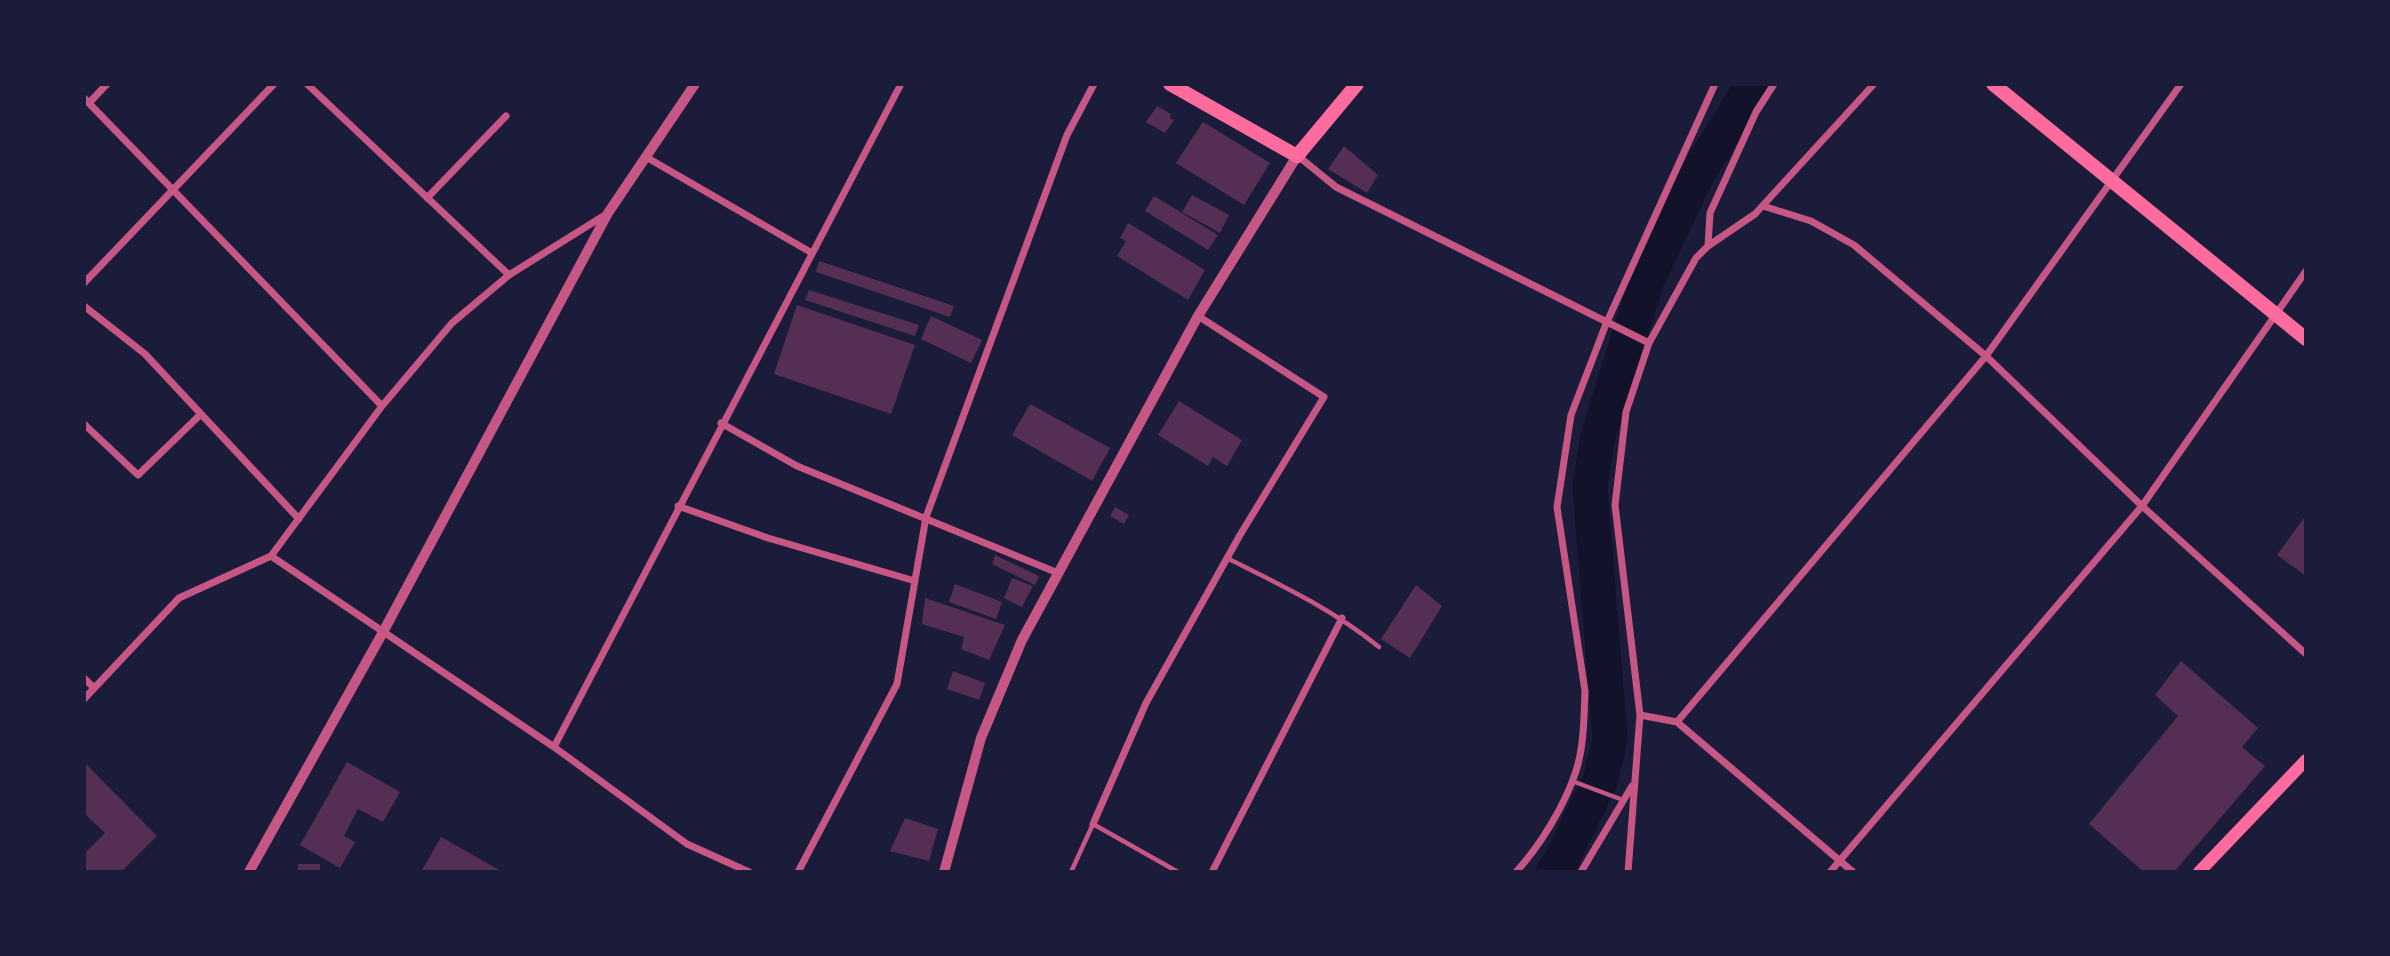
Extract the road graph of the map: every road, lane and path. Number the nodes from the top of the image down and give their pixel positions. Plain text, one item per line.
1 (107, 84) edge
2 (274, 84) edge
3 (307, 84) edge
4 (695, 84) edge
5 (901, 84) edge
6 (1094, 84) edge
7 (1170, 84) edge
8 (1357, 84) edge
9 (1715, 84) edge
10 (1774, 84) edge
11 (1874, 84) edge
12 (1993, 84) edge
13 (2181, 84) edge
14 (87, 100) edge
15 (506, 116) dead end
16 (1297, 156) junction
17 (646, 157) junction
18 (2112, 181) junction
19 (175, 189) junction
20 (427, 198) junction
21 (1763, 206) junction
22 (608, 213) junction
23 (1708, 246) junction
24 (812, 253) junction
25 (2306, 271) edge
26 (509, 275) junction
27 (84, 283) edge
28 (84, 306) edge
29 (2275, 314) junction
30 (1198, 316) junction
31 (1606, 324) junction
32 (2306, 339) edge
33 (1649, 344) junction
34 (1986, 356) junction
35 (382, 406) junction
36 (201, 414) junction
37 (721, 423) junction
38 (84, 424) edge
39 (678, 506) junction
40 (2142, 506) junction
41 (926, 517) junction
42 (299, 519) junction
43 (271, 556) junction
44 (1227, 558) junction
45 (1058, 573) junction
46 (915, 581) junction
47 (1342, 618) junction
48 (382, 634) junction
49 (1379, 647) dead end
50 (2306, 654) edge
51 (84, 678) edge
52 (94, 688) junction
53 (84, 699) edge
54 (1640, 715) junction
55 (1677, 722) junction
56 (554, 747) junction
57 (2306, 760) edge
58 (1571, 781) junction
59 (1634, 783) junction
60 (1623, 800) junction
61 (1093, 824) junction
62 (1840, 860) junction
63 (249, 872) edge
64 (749, 872) edge
65 (798, 872) edge
66 (944, 872) edge
67 (1071, 872) edge
68 (1178, 872) edge
69 (1212, 872) edge
70 (1516, 872) edge
71 (1581, 872) edge
72 (1628, 872) edge
73 (1830, 872) edge
74 (1853, 872) edge
75 (2199, 872) edge

1 - 14 street
2 - 19 street
3 - 20 street
4 - 17 street
5 - 24 street
6 - 41 street
7 - 16 main road
8 - 16 main road
9 - 31 street
10 - 23 street
11 - 21 street
12 - 18 main road
13 - 18 street
14 - 19 street
15 - 20 street
16 - 30 street
16 - 31 street
17 - 22 street
17 - 24 street
18 - 29 main road
18 - 34 street
19 - 27 street
19 - 35 street
20 - 26 street
21 - 23 street
21 - 34 street
22 - 26 street
22 - 48 street
23 - 33 street
24 - 37 street
25 - 29 street
26 - 35 street
28 - 36 street
29 - 32 main road
29 - 40 street
30 - 44 street
30 - 45 street
31 - 33 street
31 - 58 street
33 - 54 street
34 - 40 street
34 - 55 street
35 - 42 street
36 - 38 street
36 - 42 street
37 - 39 street
37 - 41 street
39 - 46 street
39 - 56 street
40 - 50 street
40 - 62 street
41 - 45 street
41 - 46 street
42 - 43 street
43 - 48 street
43 - 52 street
44 - 47 lane
44 - 61 street
45 - 66 street
46 - 65 street
47 - 49 lane
47 - 69 street
48 - 56 street
48 - 63 street
51 - 52 street
52 - 53 street
54 - 55 street
54 - 59 street
55 - 62 street
56 - 64 street
57 - 75 main road
58 - 60 lane
58 - 70 street
59 - 60 street
59 - 72 street
60 - 71 street
61 - 67 lane
61 - 68 lane
62 - 73 street
62 - 74 street

